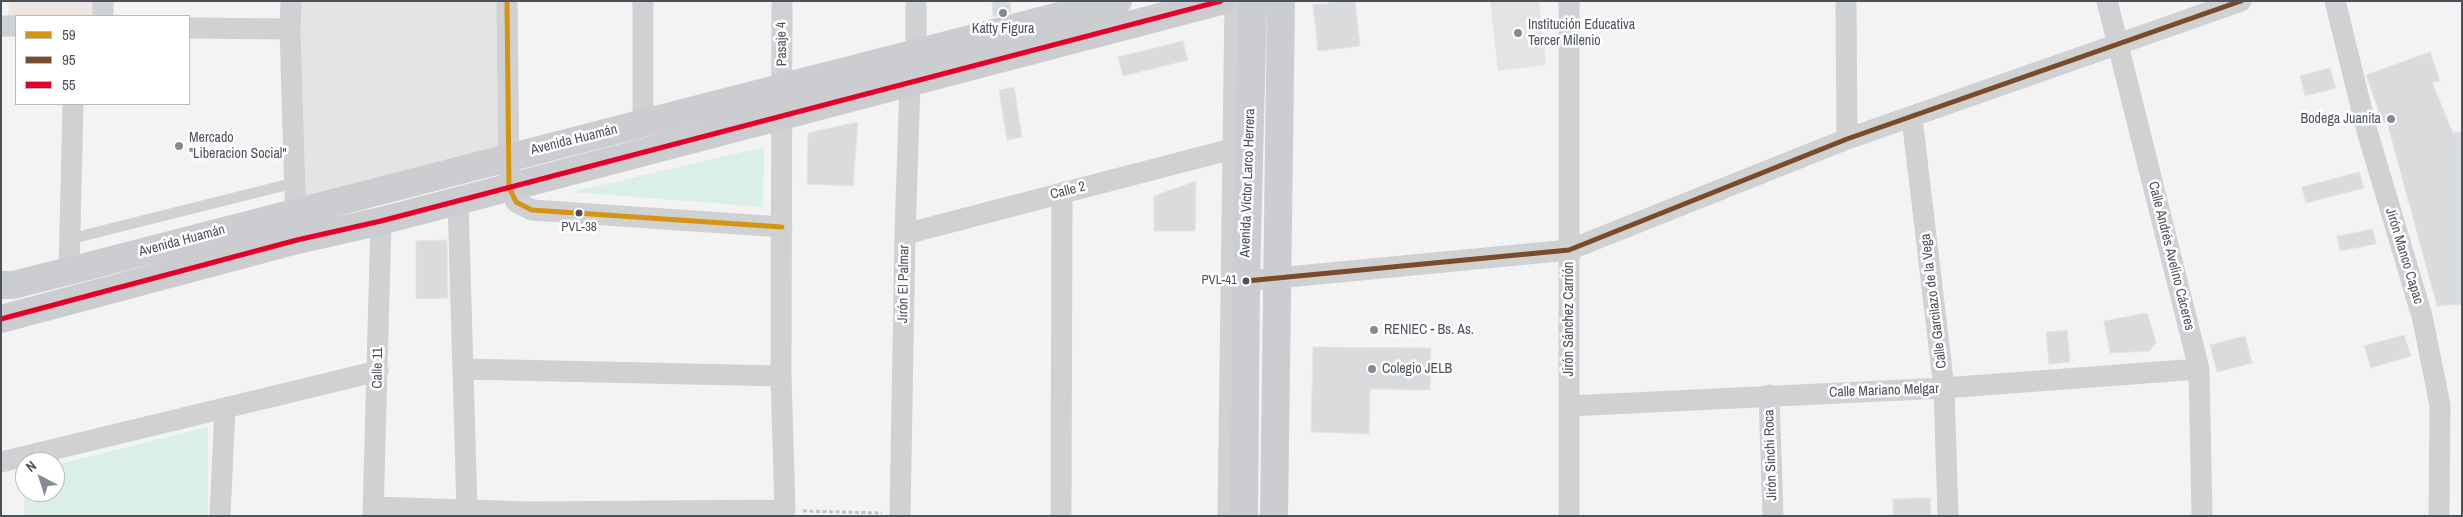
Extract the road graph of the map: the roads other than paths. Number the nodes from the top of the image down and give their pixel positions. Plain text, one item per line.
1 (103, 1) edge
2 (291, 1) edge
3 (507, 1) edge
4 (643, 1) edge
5 (782, 1) edge
6 (916, 1) edge
7 (1118, 1) edge
8 (1221, 1) edge
9 (1235, 1) edge
10 (1253, 1) edge
11 (1281, 1) edge
12 (1569, 1) edge
13 (1846, 1) edge
14 (2107, 1) edge
15 (2242, 1) edge
16 (2335, 1) edge
17 (1053, 9) edge
18 (103, 15) edge
19 (1, 26) edge
20 (15, 26) edge
21 (190, 28) edge
22 (290, 29) junction
23 (2118, 43) junction
24 (916, 52) junction
25 (910, 84) junction
26 (782, 87) junction
27 (73, 105) edge
28 (781, 116) junction
29 (1912, 118) junction
30 (643, 124) junction
31 (1847, 139) junction
32 (1232, 149) junction
33 (509, 156) junction
34 (294, 183) junction
35 (509, 187) junction
36 (1062, 193) junction
37 (458, 200) junction
38 (294, 212) junction
39 (381, 221) junction
40 (782, 227) junction
41 (904, 234) junction
42 (70, 239) junction
43 (297, 240) junction
44 (1569, 250) junction
45 (69, 271) junction
46 (1278, 279) junction
47 (1246, 281) junction
48 (7, 285) edge
49 (1, 310) edge
50 (1, 319) edge
51 (464, 369) junction
52 (2199, 369) junction
53 (378, 371) junction
54 (781, 376) junction
55 (1944, 388) junction
56 (1769, 395) junction
57 (1569, 406) junction
58 (225, 408) junction
59 (1, 462) edge
60 (467, 509) junction
61 (374, 512) edge
62 (756, 513) edge
63 (529, 514) edge
64 (900, 514) edge
65 (220, 516) edge
66 (1061, 516) edge
67 (1228, 516) edge
68 (1244, 516) edge
69 (1274, 516) edge
70 (1569, 516) edge
71 (1773, 516) edge
72 (1948, 516) edge
73 (2202, 516) edge
74 (2439, 516) edge

1 - 18 street
2 - 22 street
3 - 33 street
4 - 30 street
5 - 26 street, Pasaje 4
6 - 24 street, Jirón El Palmar
7 - 17 main road, Avenida Huamán
8 - 25 main road, Avenida Huamán
9 - 32 street, Avenida Víctor Larco Herrera
10 - 47 main road, Avenida Víctor Larco Herrera
11 - 46 main road
12 - 44 street, Jirón Sánchez Carrión
13 - 31 street
14 - 23 street, Calle Andrés Avelino Cáceres
15 - 23 street
16 - 74 street, Jirón Manco Capac
17 - 24 main road, Avenida Huamán
19 - 20 street
21 - 22 street
22 - 34 street
23 - 29 street
23 - 52 street, Calle Andrés Avelino Cáceres
24 - 25 street, Jirón El Palmar
24 - 26 main road, Avenida Huamán
25 - 28 main road, Avenida Huamán
25 - 41 street, Jirón El Palmar
26 - 28 street, Pasaje 4
26 - 30 main road, Avenida Huamán
27 - 42 street
28 - 35 main road, Avenida Huamán
28 - 40 street, Pasaje 4
29 - 31 street
29 - 55 street, Calle Garcilazo de la Vega
30 - 33 main road, Avenida Huamán
31 - 44 street
32 - 36 street, Calle 2
32 - 67 street, Avenida Víctor Larco Herrera
33 - 35 street
33 - 38 main road, Avenida Huamán
34 - 38 street
34 - 42 lane
35 - 37 main road, Avenida Huamán
35 - 40 street
36 - 41 street, Calle 2
36 - 66 street
37 - 39 main road, Avenida Huamán
37 - 51 street
38 - 43 street
38 - 45 main road, Avenida Huamán
39 - 43 main road, Avenida Huamán
39 - 53 street, Calle 11
40 - 54 street, Pasaje 4
41 - 64 street, Jirón El Palmar
42 - 45 street
43 - 50 main road, Avenida Huamán
44 - 46 street
44 - 57 street, Jirón Sánchez Carrión
45 - 48 main road, Avenida Huamán
46 - 47 street
46 - 69 main road
47 - 68 main road, Avenida Víctor Larco Herrera
48 - 49 street
51 - 54 street
51 - 60 street
52 - 55 street, Calle Mariano Melgar
52 - 73 street, Calle Andrés Avelino Cáceres
53 - 58 street
53 - 61 street, Calle 11
54 - 62 street, Pasaje 4
55 - 56 street, Calle Mariano Melgar
55 - 72 street, Calle Garcilazo de la Vega
56 - 57 street, Calle Mariano Melgar
56 - 71 street, Jirón Sinchi Roca
57 - 70 street, Jirón Sánchez Carrión
58 - 59 street
58 - 65 street
60 - 61 street
60 - 63 street
62 - 63 street

